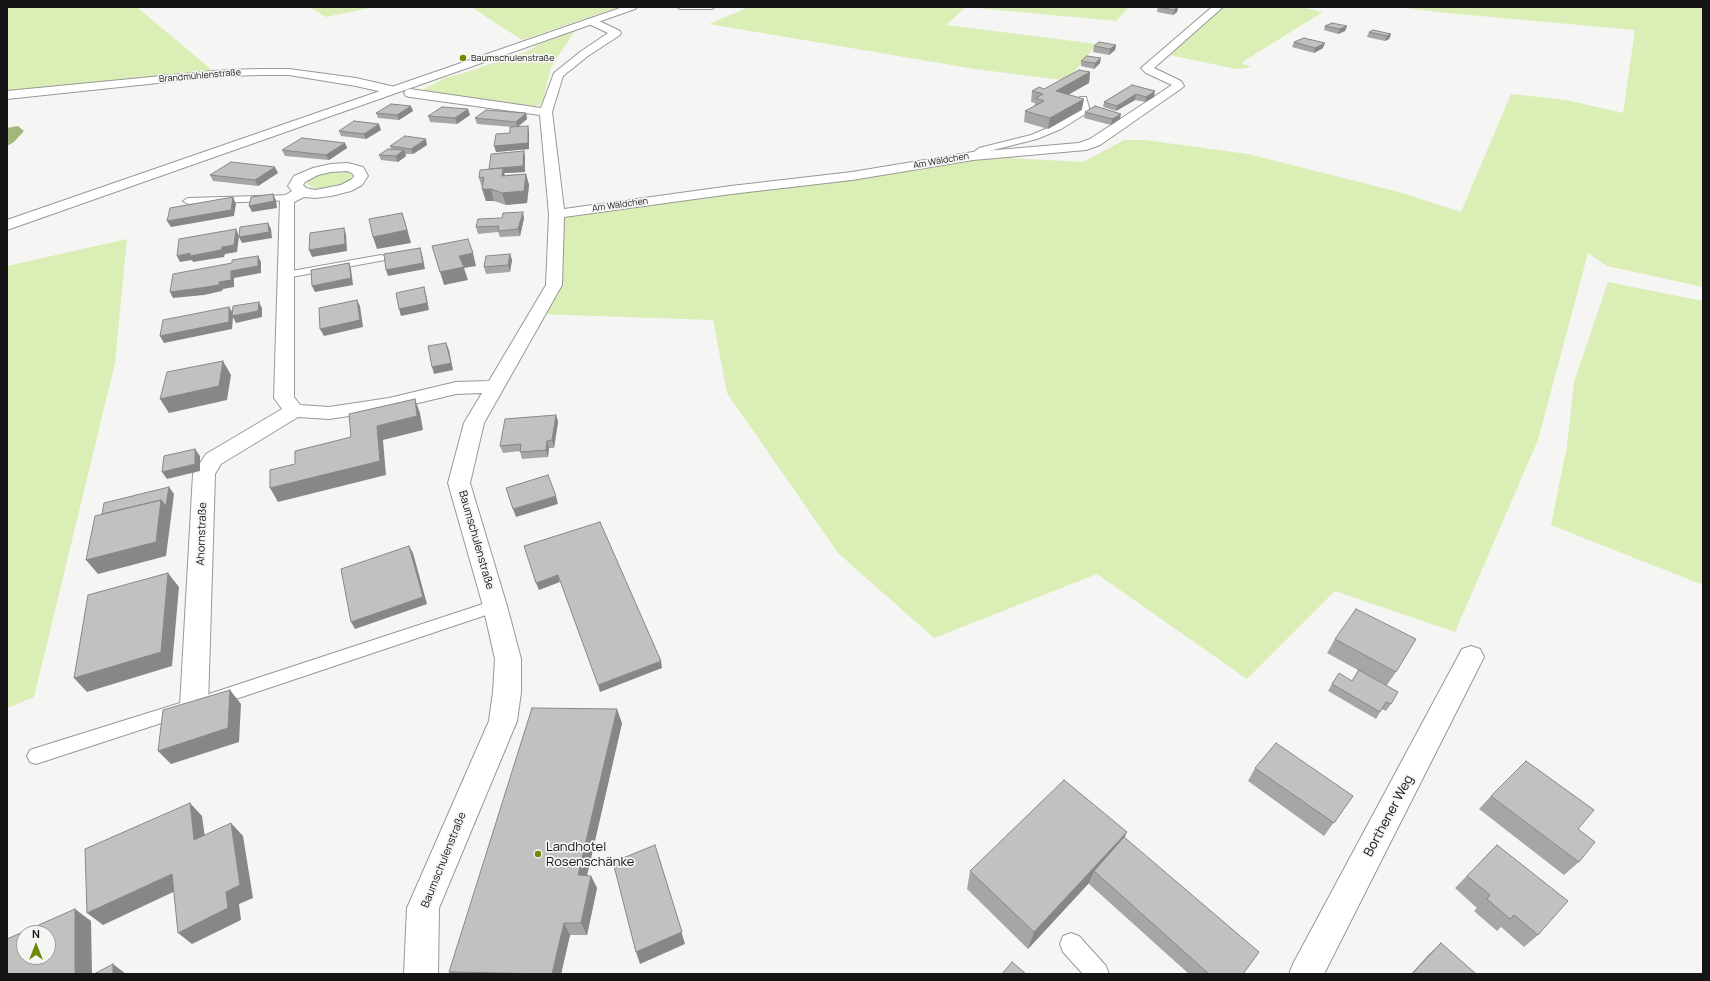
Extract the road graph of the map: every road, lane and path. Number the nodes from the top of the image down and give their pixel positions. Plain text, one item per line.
1 (632, 7) edge
2 (680, 7) edge
3 (712, 7) edge
4 (1218, 7) edge
5 (591, 21) junction
6 (391, 90) junction
7 (410, 93) dead end
8 (7, 95) edge
9 (1083, 99) edge
10 (546, 112) junction
11 (973, 156) junction
12 (297, 195) joint
13 (188, 201) dead end
14 (557, 214) junction
15 (7, 225) edge
16 (381, 258) dead end
17 (286, 275) junction
18 (496, 386) junction
19 (294, 411) junction
20 (495, 606) junction
21 (1472, 657) dead end
22 (194, 706) junction
23 (36, 756) dead end
24 (1071, 944) dead end
25 (421, 974) edge
26 (1098, 974) edge
27 (1306, 974) edge

1 - 5 street
2 - 3 lane
4 - 11 street, Am Wäldchen
5 - 6 street
5 - 10 street, Baumschulenstraße
6 - 8 street, Brandmühlenstraße
6 - 15 street
7 - 10 street
9 - 11 lane
10 - 14 street, Baumschulenstraße
11 - 14 street, Am Wäldchen
12 - 13 lane
12 - 17 street
14 - 18 street, Baumschulenstraße
16 - 17 lane
17 - 19 street
18 - 19 street
18 - 20 street, Baumschulenstraße
19 - 22 street, Ahornstraße
20 - 22 lane
20 - 25 street, Baumschulenstraße
21 - 27 street, Borthener Weg
22 - 23 lane
24 - 26 lane

